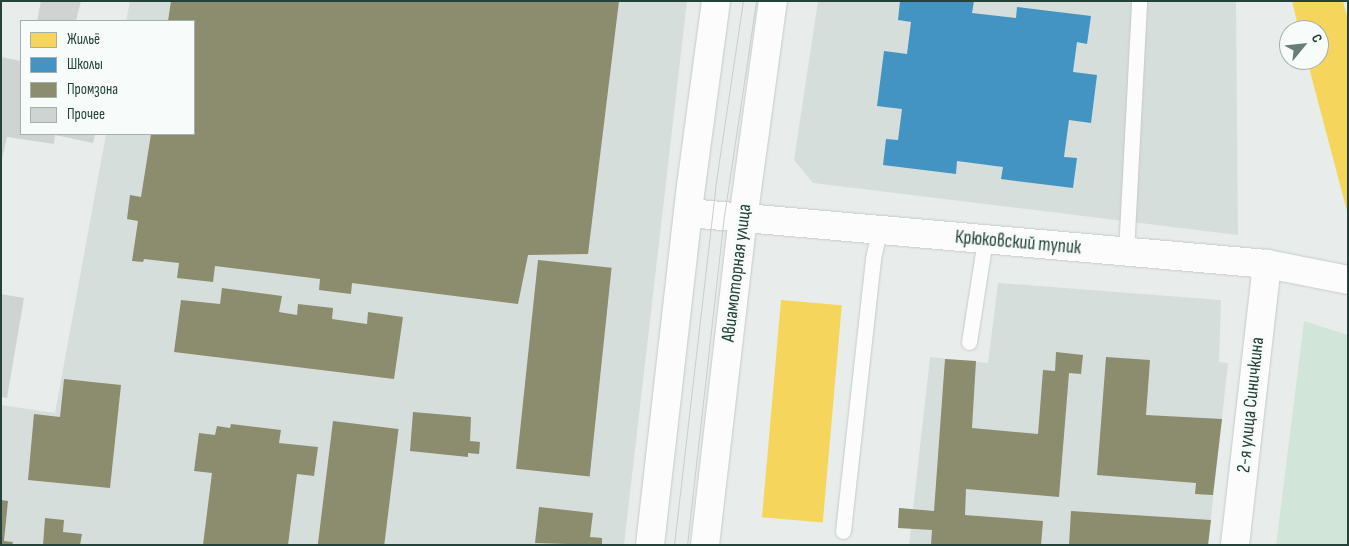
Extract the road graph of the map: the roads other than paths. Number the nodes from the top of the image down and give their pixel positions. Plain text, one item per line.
1 (716, 1) edge
2 (773, 1) edge
3 (1139, 1) edge
4 (688, 213) junction
5 (744, 219) junction
6 (879, 231) junction
7 (985, 240) junction
8 (1126, 252) junction
9 (1266, 264) junction
10 (1348, 280) edge
11 (969, 342) dead end
12 (843, 531) dead end
13 (650, 545) edge
14 (705, 545) edge
15 (1235, 545) edge

1 - 4 main road
2 - 5 main road, Авиамоторная улица
3 - 8 lane
4 - 5 main road, Крюковский тупик
4 - 13 main road
5 - 6 main road, Крюковский тупик
5 - 14 main road, Авиамоторная улица
6 - 7 main road, Крюковский тупик
6 - 12 lane
7 - 8 main road, Крюковский тупик
7 - 11 lane
8 - 9 main road, Крюковский тупик
9 - 10 main road, Крюковский тупик
9 - 15 main road, 2-я улица Синичкина

